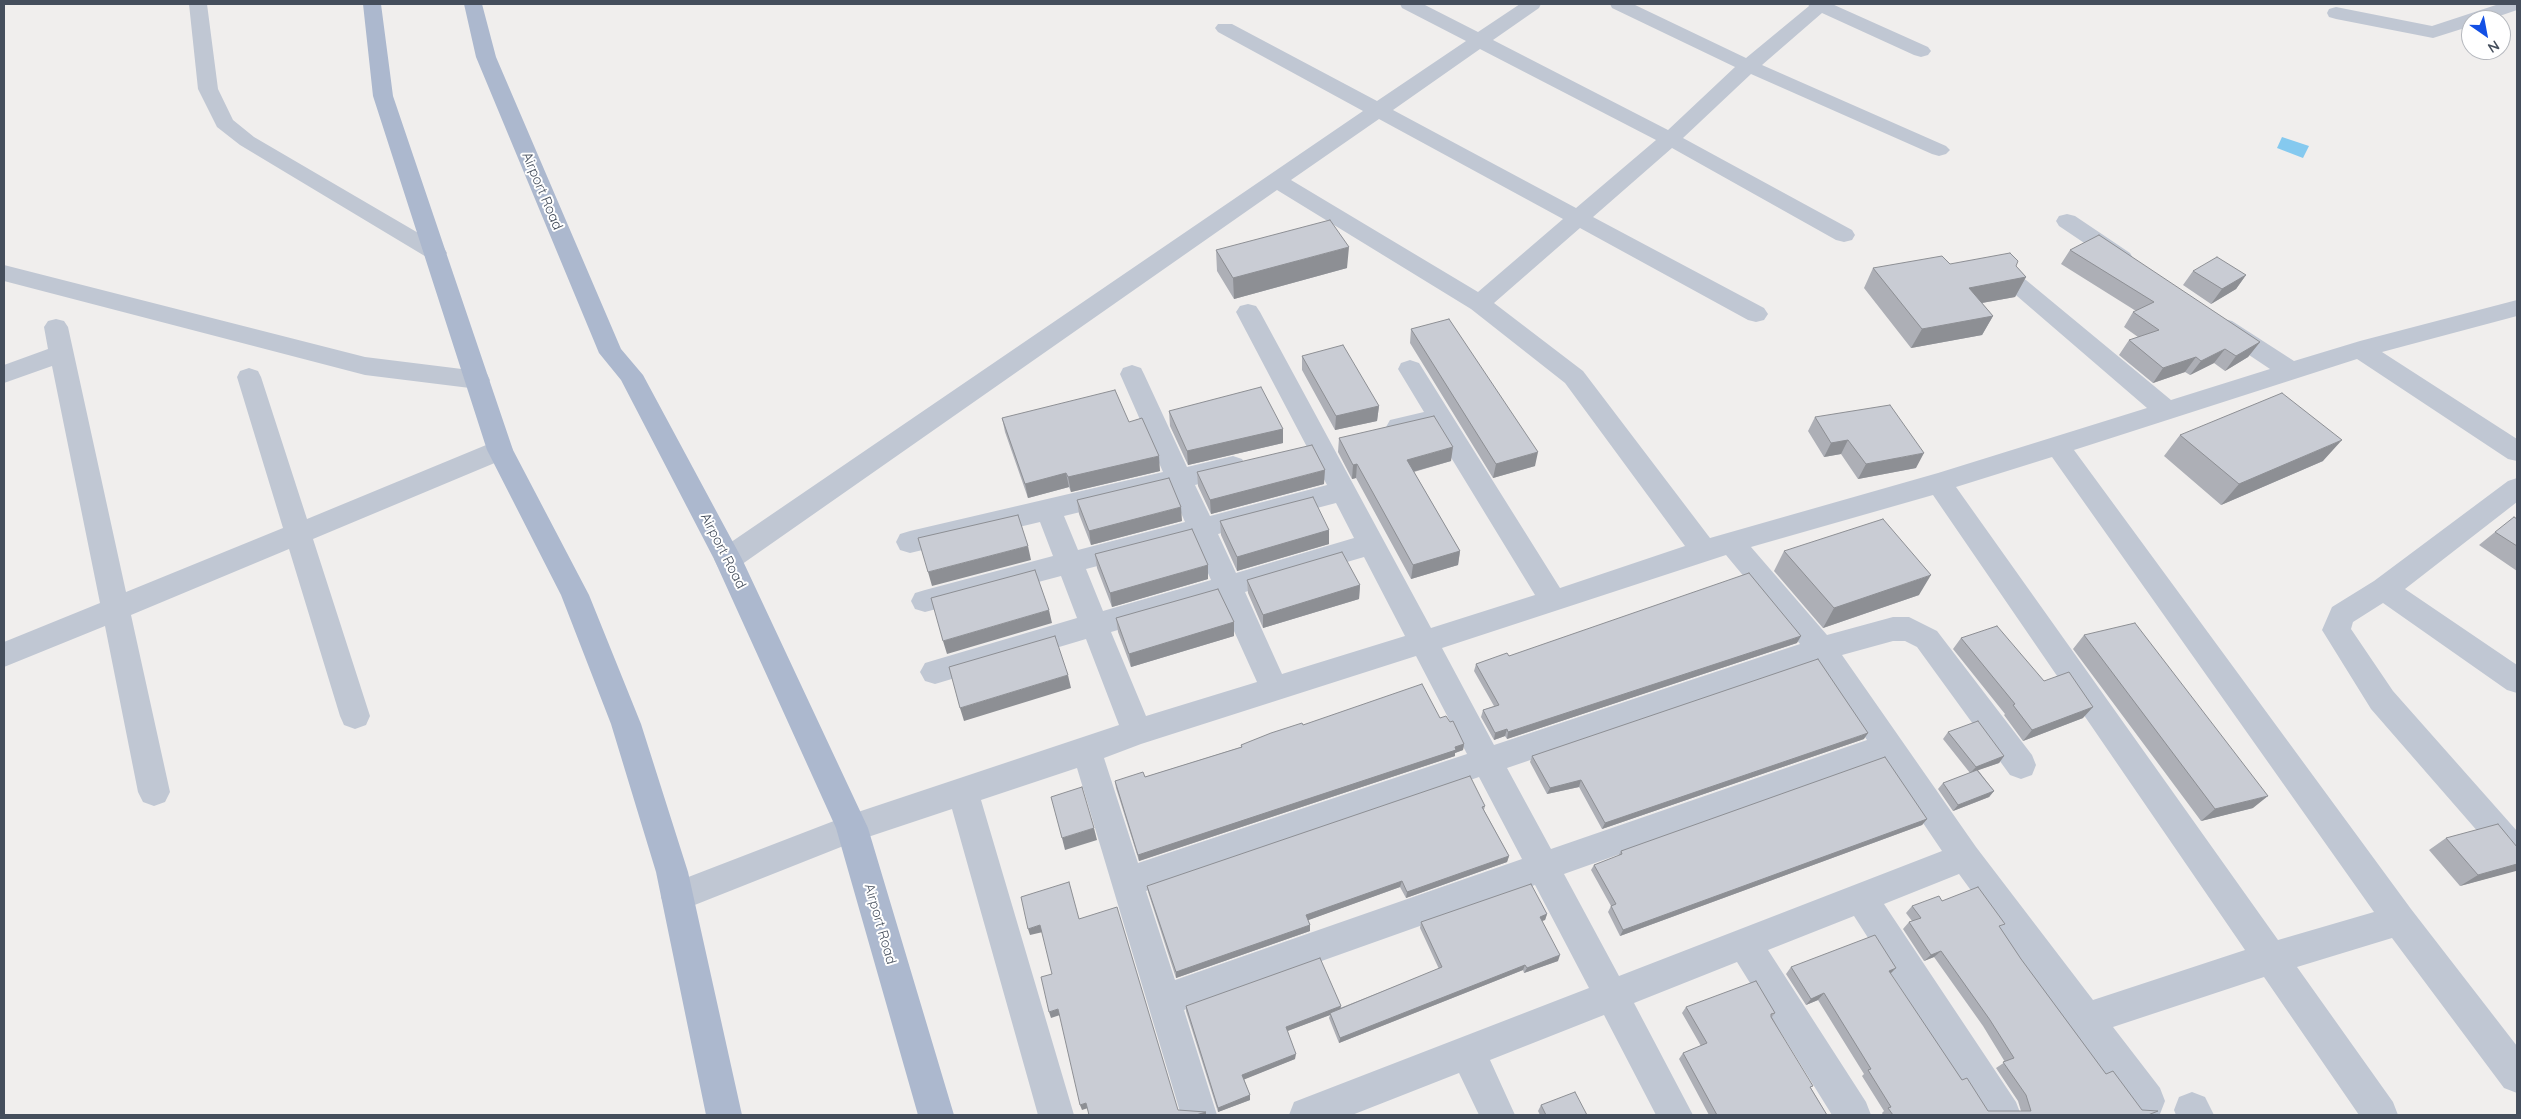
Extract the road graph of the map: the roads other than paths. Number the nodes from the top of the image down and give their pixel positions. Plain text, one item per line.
1 (198, 4) edge
2 (372, 4) edge
3 (473, 4) edge
4 (1409, 4) edge
5 (1532, 4) edge
6 (1619, 4) edge
7 (1820, 4) edge
8 (2517, 4) edge
9 (2336, 13) dead end
10 (1225, 28) dead end
11 (1479, 42) junction
12 (1921, 51) dead end
13 (1748, 66) junction
14 (1377, 110) junction
15 (1670, 139) junction
16 (1939, 150) dead end
17 (1277, 181) junction
18 (1578, 218) junction
19 (2067, 221) dead end
20 (1844, 235) dead end
21 (436, 253) junction
22 (2139, 270) edge
23 (4, 273) edge
24 (2018, 285) edge
25 (1479, 303) junction
26 (2517, 308) edge
27 (1248, 312) dead end
28 (2203, 313) edge
29 (1756, 314) dead end
30 (56, 327) dead end
31 (2360, 349) junction
32 (62, 353) junction
33 (1410, 369) dead end
34 (2292, 372) junction
35 (4, 374) edge
36 (1132, 374) dead end
37 (249, 377) dead end
38 (478, 380) junction
39 (2167, 411) junction
40 (1440, 417) junction
41 (1375, 433) edge
42 (2057, 445) junction
43 (500, 450) junction
44 (2517, 452) edge
45 (1254, 461) edge
46 (1180, 478) junction
47 (1939, 483) junction
48 (2517, 488) edge
49 (1343, 491) junction
50 (1048, 509) junction
51 (1202, 528) junction
52 (298, 534) junction
53 (910, 542) dead end
54 (1372, 544) junction
55 (1718, 547) junction
56 (728, 559) junction
57 (1069, 563) junction
58 (1228, 586) junction
59 (2384, 589) junction
60 (924, 601) dead end
61 (1553, 601) junction
62 (115, 609) junction
63 (1094, 625) junction
64 (1423, 642) junction
65 (1821, 649) junction
66 (4, 655) edge
67 (935, 672) dead end
68 (2517, 681) edge
69 (1275, 690) junction
70 (355, 716) dead end
71 (1137, 732) junction
72 (1889, 746) junction
73 (1087, 751) junction
74 (1487, 761) junction
75 (2020, 765) dead end
76 (963, 791) junction
77 (154, 792) dead end
78 (852, 828) junction
79 (2517, 854) edge
80 (1965, 857) junction
81 (1543, 868) junction
82 (1127, 882) junction
83 (677, 897) junction
84 (1861, 898) junction
85 (2399, 920) junction
86 (1745, 944) junction
87 (2272, 958) junction
88 (1612, 996) junction
89 (1163, 1001) junction
90 (2086, 1019) junction
91 (1468, 1052) junction
92 (2517, 1075) edge
93 (2148, 1101) dead end
94 (1324, 1112) edge
95 (724, 1115) edge
96 (936, 1115) edge
97 (1056, 1115) edge
98 (1198, 1115) edge
99 (1497, 1115) edge
100 (1674, 1115) edge
101 (1853, 1115) edge
102 (2003, 1115) edge
103 (2380, 1115) edge

1 - 21 street
2 - 21 main road
3 - 56 main road, Airport Road
4 - 11 street
5 - 11 street
6 - 13 street
7 - 12 street
7 - 13 street
8 - 9 street
10 - 14 street
11 - 14 street
11 - 15 street
13 - 15 street
13 - 16 street
14 - 17 street
14 - 18 street
15 - 18 street
15 - 20 street
17 - 25 street
17 - 56 street
18 - 25 street
18 - 29 street
19 - 22 street
21 - 38 main road
23 - 38 street
24 - 39 street
25 - 55 street
26 - 31 street
27 - 49 street
28 - 34 street
30 - 32 street
31 - 34 street
31 - 44 street
32 - 35 street
32 - 62 street
33 - 40 street
34 - 39 street
36 - 46 street
37 - 52 street
38 - 43 main road
39 - 42 street
40 - 41 street
40 - 61 street
42 - 47 street
42 - 85 street
43 - 52 street
43 - 83 main road
45 - 46 street
46 - 50 street
46 - 51 street
47 - 55 street
47 - 87 street
48 - 59 street
49 - 51 street
49 - 54 street
50 - 53 street
50 - 57 street
51 - 57 street
51 - 58 street
52 - 62 street
52 - 70 street
54 - 58 street
54 - 64 street
55 - 61 street
55 - 65 street
56 - 78 main road, Airport Road
57 - 60 street
57 - 63 street
58 - 63 street
58 - 69 street
59 - 68 street
59 - 79 street
61 - 64 street
62 - 66 street
62 - 77 street
63 - 67 street
63 - 71 street
64 - 69 street
64 - 74 street
65 - 72 street
65 - 74 street
65 - 75 street
69 - 71 street
71 - 73 street
72 - 80 street
72 - 81 street
73 - 76 street
73 - 82 street
74 - 81 street
74 - 82 street
76 - 78 street
76 - 97 street
78 - 83 street
78 - 96 main road, Airport Road
80 - 84 street
80 - 90 street
81 - 88 street
81 - 89 street
82 - 89 street
83 - 95 main road
84 - 86 street
84 - 102 street
85 - 87 street
85 - 92 street
86 - 88 street
86 - 101 street
87 - 90 street
87 - 103 street
88 - 91 street
88 - 100 street
89 - 98 street
90 - 93 street
91 - 94 street
91 - 99 street

